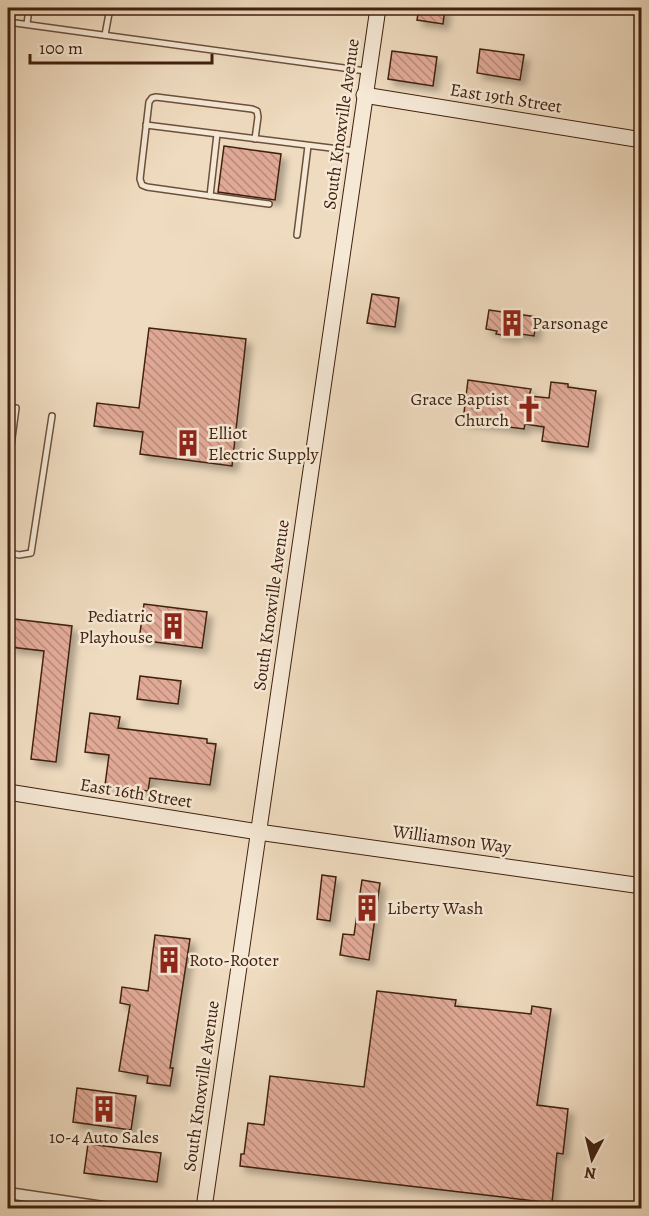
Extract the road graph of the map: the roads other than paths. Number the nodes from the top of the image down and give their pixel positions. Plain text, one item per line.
1 (29, 8) edge
2 (110, 8) edge
3 (378, 8) edge
4 (8, 22) edge
5 (27, 24) junction
6 (105, 35) junction
7 (368, 72) junction
8 (364, 95) junction
9 (146, 125) junction
10 (218, 134) junction
11 (255, 139) junction
12 (642, 140) edge
13 (308, 146) junction
14 (356, 152) junction
15 (210, 196) junction
16 (269, 204) dead end
17 (297, 235) dead end
18 (16, 408) dead end
19 (52, 417) dead end
20 (8, 468) edge
21 (8, 552) edge
22 (8, 792) edge
23 (258, 832) junction
24 (642, 886) edge
25 (8, 1193) edge
26 (110, 1209) edge
27 (204, 1209) edge

1 - 5 lane
2 - 6 lane
3 - 7 main road, South Knoxville Avenue
4 - 5 lane
5 - 6 lane
6 - 7 lane
7 - 8 main road, South Knoxville Avenue
8 - 12 main road, East 19th Street
8 - 14 main road, South Knoxville Avenue
9 - 10 lane
9 - 11 lane
9 - 15 lane
10 - 11 lane
10 - 15 lane
11 - 13 lane
13 - 14 lane
13 - 17 lane
14 - 23 main road, South Knoxville Avenue
15 - 16 lane
18 - 20 lane
19 - 21 lane
22 - 23 main road, East 16th Street
23 - 24 main road, Williamson Way
23 - 27 main road, South Knoxville Avenue
25 - 26 street

